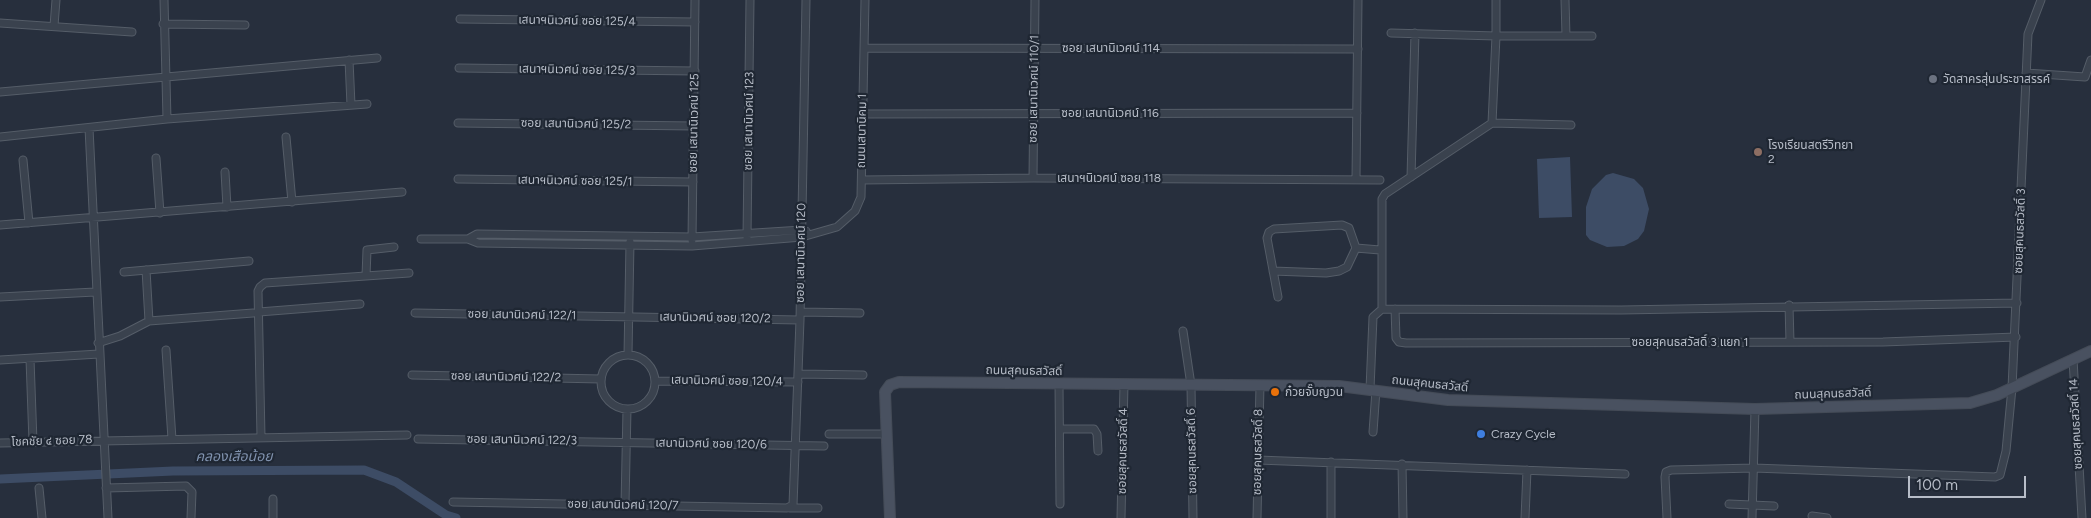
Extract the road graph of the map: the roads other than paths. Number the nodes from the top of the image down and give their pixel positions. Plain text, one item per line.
1 (56, 0) edge
2 (164, 0) edge
3 (695, 0) edge
4 (750, 0) edge
5 (806, 0) edge
6 (865, 0) edge
7 (1035, 0) edge
8 (1358, 0) edge
9 (1496, 0) edge
10 (1565, 0) edge
11 (2041, 0) edge
12 (460, 19) dead end
13 (695, 22) junction
14 (0, 23) edge
15 (163, 24) junction
16 (245, 25) dead end
17 (54, 26) junction
18 (132, 32) dead end
19 (1391, 33) dead end
20 (1415, 34) junction
21 (1496, 36) junction
22 (1566, 36) junction
23 (1592, 36) dead end
24 (864, 48) junction
25 (1034, 48) junction
26 (1358, 50) junction
27 (377, 58) dead end
28 (349, 60) junction
29 (2091, 60) edge
30 (459, 68) dead end
31 (695, 71) junction
32 (2026, 73) junction
33 (165, 76) junction
34 (0, 92) edge
35 (367, 104) dead end
36 (351, 105) junction
37 (1034, 112) junction
38 (1357, 113) junction
39 (862, 114) junction
40 (167, 119) junction
41 (458, 123) dead end
42 (1492, 123) junction
43 (1571, 125) dead end
44 (694, 126) junction
45 (88, 128) junction
46 (0, 137) edge
47 (286, 138) dead end
48 (156, 158) dead end
49 (23, 160) dead end
50 (224, 172) dead end
51 (1411, 177) junction
52 (1033, 178) junction
53 (458, 179) dead end
54 (1356, 179) junction
55 (862, 180) junction
56 (1380, 180) dead end
57 (693, 182) junction
58 (402, 192) dead end
59 (292, 202) junction
60 (227, 207) junction
61 (160, 213) junction
62 (92, 218) junction
63 (29, 223) junction
64 (0, 225) edge
65 (802, 233) junction
66 (747, 234) junction
67 (630, 236) junction
68 (692, 237) junction
69 (421, 239) dead end
70 (468, 239) junction
71 (747, 242) junction
72 (630, 246) junction
73 (692, 246) junction
74 (394, 247) dead end
75 (1356, 248) junction
76 (1380, 250) junction
77 (249, 261) dead end
78 (146, 270) junction
79 (1273, 271) junction
80 (124, 272) dead end
81 (409, 273) dead end
82 (366, 276) junction
83 (95, 292) junction
84 (0, 297) edge
85 (1278, 297) dead end
86 (2017, 303) junction
87 (360, 304) dead end
88 (1789, 305) junction
89 (1382, 309) junction
90 (1396, 309) junction
91 (256, 312) junction
92 (800, 312) junction
93 (415, 313) dead end
94 (860, 313) dead end
95 (629, 316) junction
96 (800, 320) junction
97 (149, 322) junction
98 (1183, 331) dead end
99 (2016, 337) junction
100 (1790, 342) junction
101 (98, 343) junction
102 (166, 350) dead end
103 (2091, 351) edge
104 (99, 354) junction
105 (628, 355) junction
106 (30, 359) junction
107 (0, 360) edge
108 (2072, 360) junction
109 (799, 374) junction
110 (412, 375) dead end
111 (863, 375) dead end
112 (600, 379) junction
113 (655, 380) junction
114 (798, 382) junction
115 (1059, 384) junction
116 (1124, 384) junction
117 (1191, 385) junction
118 (1260, 386) junction
119 (2012, 388) junction
120 (1373, 389) junction
121 (627, 409) junction
122 (1755, 409) junction
123 (1060, 429) junction
124 (1373, 432) dead end
125 (830, 434) dead end
126 (887, 434) junction
127 (407, 435) dead end
128 (262, 437) junction
129 (418, 438) dead end
130 (104, 439) junction
131 (172, 439) junction
132 (32, 442) junction
133 (626, 442) junction
134 (0, 443) edge
135 (796, 446) junction
136 (824, 446) dead end
137 (1098, 451) dead end
138 (1258, 460) junction
139 (1330, 462) junction
140 (1402, 464) junction
141 (1754, 468) junction
142 (1527, 470) junction
143 (1625, 474) dead end
144 (106, 481) junction
145 (39, 488) dead end
146 (274, 499) dead end
147 (453, 502) dead end
148 (1060, 504) dead end
149 (1729, 504) dead end
150 (1753, 504) junction
151 (625, 505) junction
152 (1774, 506) dead end
153 (790, 507) junction
154 (818, 508) dead end
155 (890, 516) edge
156 (1812, 516) dead end
157 (42, 518) edge
158 (108, 518) edge
159 (191, 518) edge
160 (273, 518) edge
161 (1122, 518) edge
162 (1193, 518) edge
163 (1257, 518) edge
164 (1331, 518) edge
165 (1403, 518) edge
166 (1525, 518) edge
167 (1667, 518) edge
168 (1752, 518) edge
169 (1827, 518) edge
170 (2082, 518) edge

1 - 17 street
2 - 15 street
3 - 13 street, ซอย เสนานิเวศน์ 125
4 - 66 street, ซอย เสนานิเวศน์ 123
5 - 65 street, ซอย เสนานิเวศน์ 120
6 - 24 street, ถนนเสนานิคม 1
7 - 25 street, ซอย เสนานิเวศน์ 110/1
8 - 26 street
9 - 21 street
10 - 22 street
11 - 32 street, ซอยสุคนธสวัสดิ์ 3
12 - 13 street, เสนาฯนิเวศน์ ซอย 125/4
13 - 31 street, ซอย เสนานิเวศน์ 125
14 - 17 street
15 - 16 street
15 - 33 street
17 - 18 street
19 - 20 street
20 - 21 street
20 - 51 street
21 - 22 street
21 - 42 street
22 - 23 street
24 - 25 street, ซอย เสนานิเวศน์ 114
24 - 39 street, ถนนเสนานิคม 1
25 - 26 street, ซอย เสนานิเวศน์ 114
25 - 37 street, ซอย เสนานิเวศน์ 110/1
26 - 38 street
27 - 28 street
28 - 33 street
28 - 36 street
29 - 32 street
30 - 31 street, เสนาฯนิเวศน์ ซอย 125/3
31 - 44 street, ซอย เสนานิเวศน์ 125
32 - 86 street, ซอยสุคนธสวัสดิ์ 3
33 - 34 street
33 - 40 street
35 - 36 street
36 - 40 street
37 - 38 street, ซอย เสนานิเวศน์ 116
37 - 39 street, ซอย เสนานิเวศน์ 116
37 - 52 street, ซอย เสนานิเวศน์ 110/1
38 - 54 street
39 - 55 street, ถนนเสนานิคม 1
40 - 45 street
41 - 44 street, ซอย เสนานิเวศน์ 125/2
42 - 43 street
42 - 51 street
44 - 57 street, ซอย เสนานิเวศน์ 125
45 - 46 street
45 - 62 street
47 - 59 street
48 - 61 street
49 - 63 street
50 - 60 street
51 - 76 street
52 - 54 street, เสนาฯนิเวศน์ ซอย 118
52 - 55 street, เสนาฯนิเวศน์ ซอย 118
53 - 57 street, เสนาฯนิเวศน์ ซอย 125/1
54 - 56 street, เสนาฯนิเวศน์ ซอย 118
55 - 65 street, ถนนเสนานิคม 1
57 - 68 street, ซอย เสนานิเวศน์ 125
58 - 59 street
59 - 60 street
60 - 61 street
61 - 62 street
62 - 63 street
62 - 83 street
63 - 64 street
65 - 66 street, ถนนเสนานิคม 1
65 - 71 street, ถนนเสนานิคม 1
65 - 92 street, ซอย เสนานิเวศน์ 120
66 - 68 street, ถนนเสนานิคม 1
66 - 71 street, ซอย เสนานิเวศน์ 123
67 - 68 street, ถนนเสนานิคม 1
67 - 70 street, ถนนเสนานิคม 1
67 - 72 street
68 - 73 street, ซอย เสนานิเวศน์ 125
69 - 70 street, ถนนเสนานิคม 1
70 - 72 street, ถนนเสนานิคม 1
71 - 73 street, ถนนเสนานิคม 1
72 - 73 street, ถนนเสนานิคม 1
72 - 95 street
74 - 82 street
75 - 76 street
75 - 79 street
75 - 79 street
76 - 89 street
77 - 78 street
78 - 80 street
78 - 97 street
79 - 85 street
81 - 82 street
82 - 91 street
83 - 84 street
83 - 101 street
86 - 88 street
86 - 99 street, ซอยสุคนธสวัสดิ์ 3
87 - 91 street
88 - 90 street
88 - 100 street
89 - 90 street
89 - 120 street
90 - 100 street, ซอยสุคนธสวัสดิ์ 3 แยก 1
91 - 97 street
91 - 128 street
92 - 94 street
92 - 96 street, ซอย เสนานิเวศน์ 120
93 - 95 street, ซอย เสนานิเวศน์ 122/1
95 - 96 street, เสนานิเวศน์ ซอย 120/2
95 - 105 street
96 - 109 street, ซอย เสนานิเวศน์ 120
97 - 101 street
98 - 117 street, ซอยสุคนธสวัสดิ์ 6
99 - 100 street, ซอยสุคนธสวัสดิ์ 3 แยก 1
99 - 119 street, ซอยสุคนธสวัสดิ์ 3
101 - 104 street
102 - 131 street
103 - 108 main road, ถนนสุคนธสวัสดิ์
104 - 106 street
104 - 130 street
105 - 112 street
105 - 113 street
106 - 107 street
106 - 132 street
108 - 119 main road, ถนนสุคนธสวัสดิ์
108 - 170 street, ซอยสุคนธสวัสดิ์ 14
109 - 111 street
109 - 114 street, ซอย เสนานิเวศน์ 120
110 - 112 street, ซอย เสนานิเวศน์ 122/2
112 - 121 street
113 - 114 street, เสนานิเวศน์ ซอย 120/4
113 - 121 street
114 - 135 street, ซอย เสนานิเวศน์ 120
115 - 116 main road, ถนนสุคนธสวัสดิ์
115 - 123 street
115 - 126 main road, ถนนสุคนธสวัสดิ์
116 - 117 main road, ถนนสุคนธสวัสดิ์
116 - 161 street, ซอยสุคนธสวัสดิ์ 4
117 - 118 main road, ถนนสุคนธสวัสดิ์
117 - 162 street, ซอยสุคนธสวัสดิ์ 6
118 - 120 main road, ถนนสุคนธสวัสดิ์
118 - 138 street, ซอยสุคนธสวัสดิ์ 8
119 - 122 main road, ถนนสุคนธสวัสดิ์
119 - 141 street, ซอยสุคนธสวัสดิ์ 3
120 - 122 main road, ถนนสุคนธสวัสดิ์
120 - 124 street
121 - 133 street
122 - 141 street
123 - 137 street
123 - 148 street
125 - 126 street
126 - 155 main road, ถนนสุคนธสวัสดิ์
127 - 128 street, โชคชัย ๔ ซอย 78
128 - 131 street, โชคชัย ๔ ซอย 78
129 - 133 street, ซอย เสนานิเวศน์ 122/3
130 - 131 street, โชคชัย ๔ ซอย 78
130 - 132 street, โชคชัย ๔ ซอย 78
130 - 144 street
132 - 134 street, โชคชัย ๔ ซอย 78
133 - 135 street, เสนานิเวศน์ ซอย 120/6
133 - 151 street
135 - 136 street, เสนานิเวศน์ ซอย 120/6
135 - 153 street, ซอย เสนานิเวศน์ 120
138 - 139 street
138 - 163 street, ซอยสุคนธสวัสดิ์ 8
139 - 140 street
139 - 164 street
140 - 142 street
140 - 165 street
141 - 150 street
141 - 167 street, ซอยสุคนธสวัสดิ์ 3
142 - 143 street
142 - 166 street
144 - 158 street
144 - 159 street
145 - 157 street
146 - 160 street
147 - 151 street, ซอย เสนานิเวศน์ 120/7
149 - 150 street
150 - 152 street
150 - 168 street
151 - 153 street, ซอย เสนานิเวศน์ 120/7
153 - 154 street, ซอย เสนานิเวศน์ 120/7
156 - 169 street

